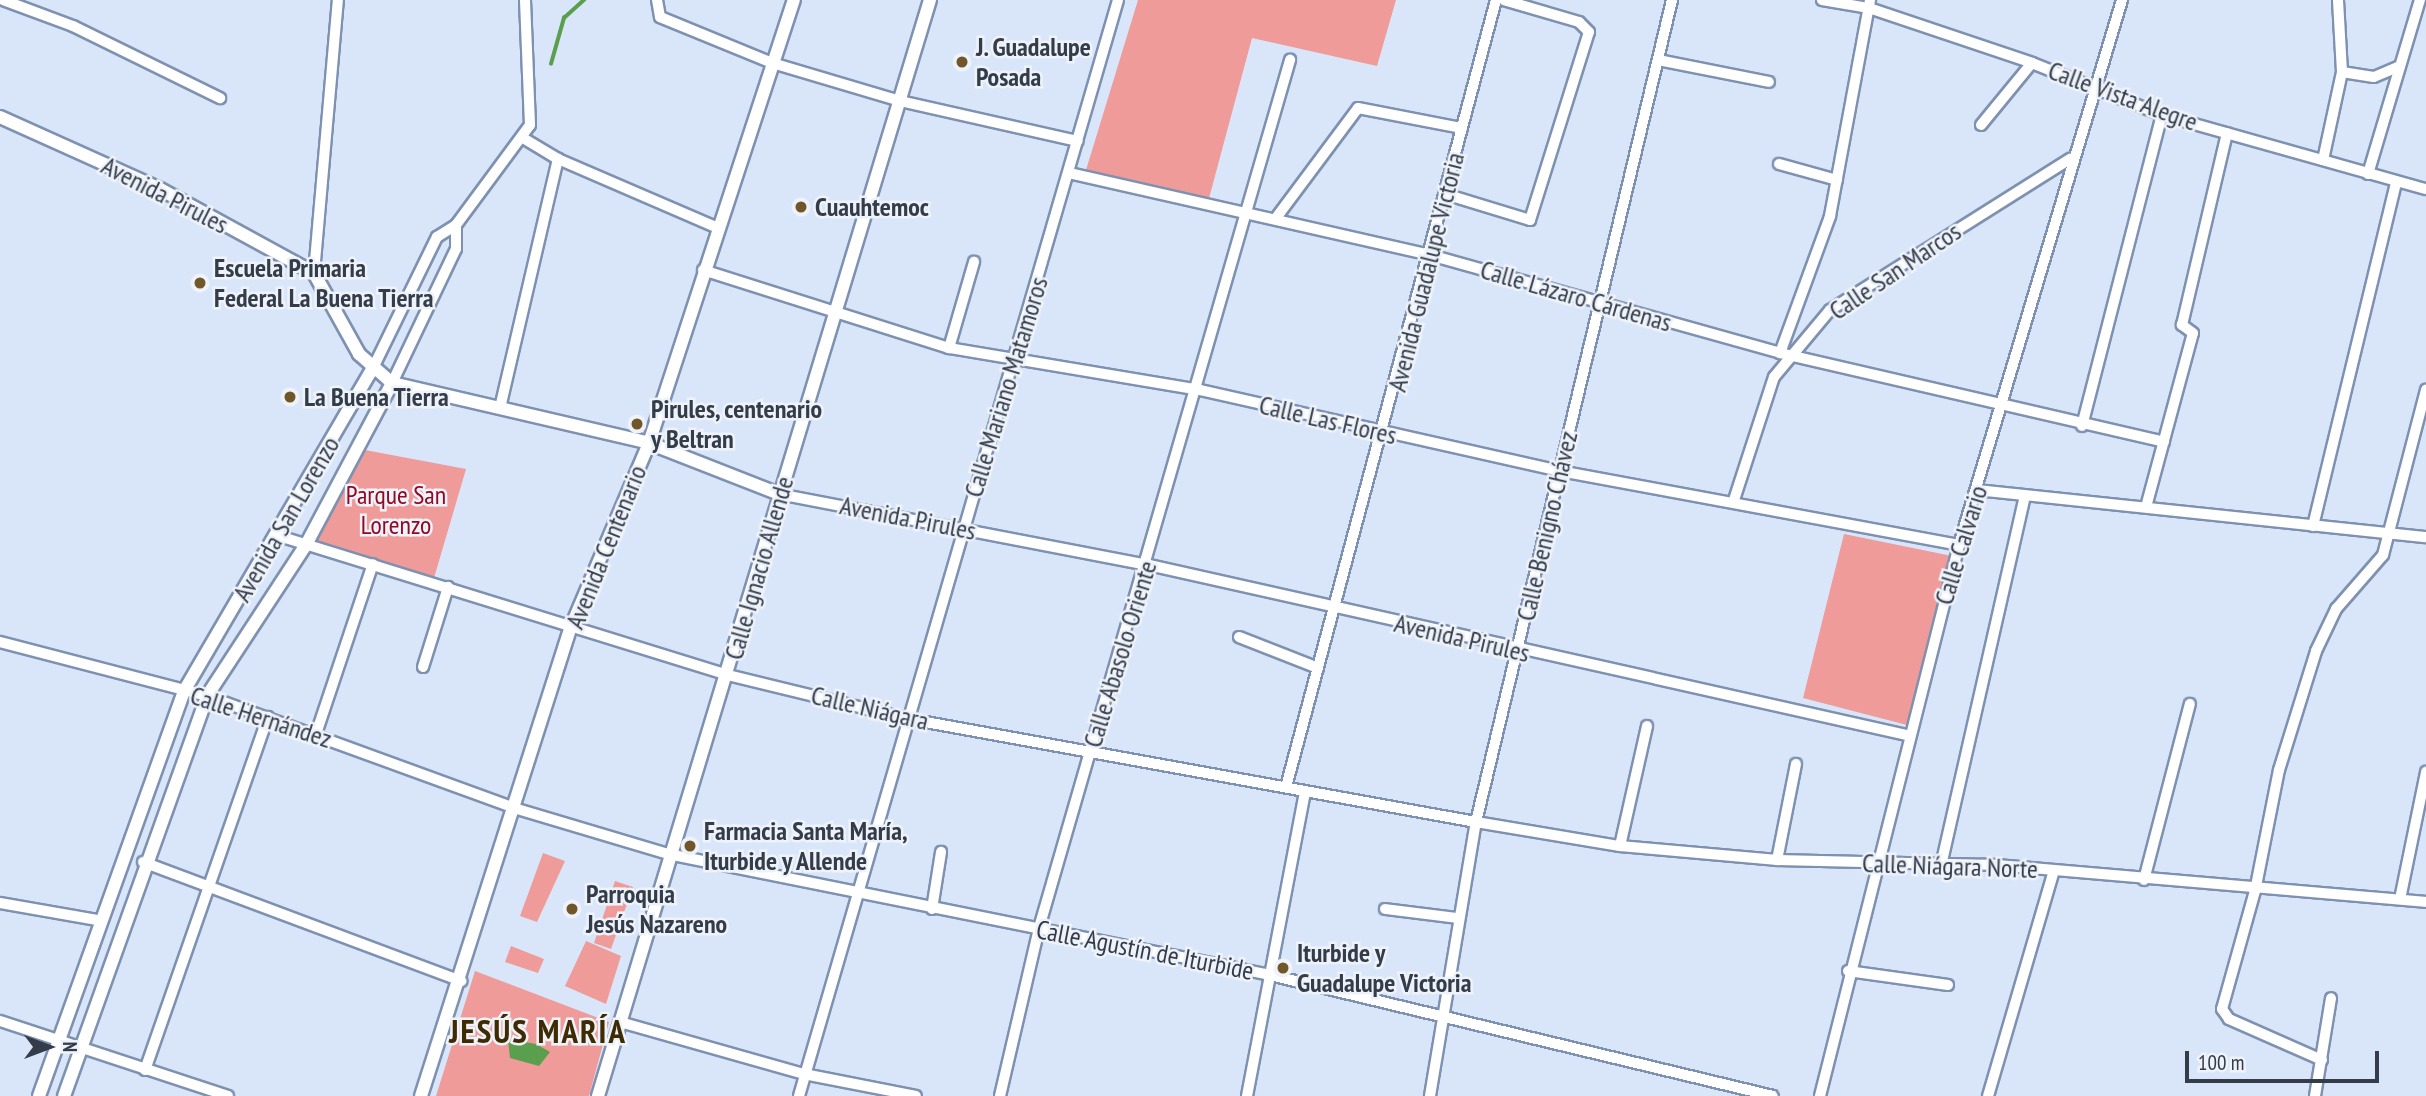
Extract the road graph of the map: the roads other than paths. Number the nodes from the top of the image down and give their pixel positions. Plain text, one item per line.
1 (3, 0) edge
2 (338, 0) edge
3 (525, 0) edge
4 (657, 0) edge
5 (794, 0) edge
6 (930, 0) edge
7 (1118, 0) edge
8 (1496, 0) edge
9 (1504, 0) edge
10 (1672, 0) edge
11 (1822, 0) edge
12 (2122, 0) edge
13 (2338, 0) edge
14 (2420, 0) edge
15 (1869, 4) edge
16 (1290, 60) dead end
17 (1658, 60) junction
18 (772, 63) junction
19 (2032, 63) junction
20 (2400, 66) junction
21 (2342, 72) junction
22 (1769, 82) dead end
23 (2095, 89) junction
24 (220, 98) dead end
25 (900, 101) junction
26 (2162, 115) junction
27 (0, 117) edge
28 (1981, 125) dead end
29 (1462, 128) junction
30 (2227, 133) junction
31 (523, 138) junction
32 (1078, 141) junction
33 (558, 159) junction
34 (2070, 159) junction
35 (2323, 160) junction
36 (1780, 164) dead end
37 (1069, 173) junction
38 (2368, 174) junction
39 (1837, 180) junction
40 (2396, 182) junction
41 (2426, 190) edge
42 (1446, 194) junction
43 (1245, 214) junction
44 (1276, 218) junction
45 (456, 225) junction
46 (716, 228) junction
47 (1430, 255) junction
48 (974, 262) dead end
49 (703, 270) junction
50 (314, 273) junction
51 (1600, 303) junction
52 (836, 315) junction
53 (949, 348) junction
54 (1785, 354) junction
55 (1017, 359) junction
56 (373, 368) junction
57 (392, 383) junction
58 (1200, 390) junction
59 (2426, 390) edge
60 (2002, 406) junction
61 (500, 408) junction
62 (2082, 426) junction
63 (1385, 434) junction
64 (2164, 442) junction
65 (649, 443) junction
66 (1560, 471) junction
67 (1978, 490) junction
68 (779, 494) junction
69 (2025, 497) junction
70 (1734, 500) junction
71 (2146, 507) junction
72 (2313, 526) junction
73 (962, 528) junction
74 (2388, 530) junction
75 (279, 536) junction
76 (2426, 537) edge
77 (307, 543) junction
78 (1959, 545) junction
79 (373, 564) junction
80 (1149, 565) junction
81 (448, 587) junction
82 (1334, 609) junction
83 (571, 627) junction
84 (1239, 637) dead end
85 (0, 642) edge
86 (1517, 651) junction
87 (423, 667) dead end
88 (1318, 668) junction
89 (728, 675) junction
90 (184, 691) junction
91 (207, 696) junction
92 (2190, 704) dead end
93 (268, 717) junction
94 (909, 719) junction
95 (1647, 726) dead end
96 (316, 734) junction
97 (1907, 735) junction
98 (1090, 751) junction
99 (1796, 764) dead end
100 (2426, 772) edge
101 (1286, 787) junction
102 (1305, 792) junction
103 (517, 809) junction
104 (1476, 822) junction
105 (1620, 846) junction
106 (941, 852) dead end
107 (668, 854) junction
108 (1777, 860) junction
109 (143, 862) junction
110 (1875, 862) junction
111 (1942, 862) junction
112 (2054, 870) junction
113 (2144, 880) junction
114 (207, 886) junction
115 (2255, 891) junction
116 (856, 893) junction
117 (2400, 899) junction
118 (2426, 902) edge
119 (0, 903) edge
120 (932, 909) junction
121 (1385, 909) dead end
122 (1457, 918) junction
123 (97, 920) junction
124 (1039, 928) junction
125 (1848, 971) junction
126 (1266, 974) junction
127 (461, 981) junction
128 (1948, 985) dead end
129 (2331, 998) dead end
130 (1439, 1014) junction
131 (0, 1021) edge
132 (620, 1022) junction
133 (55, 1039) junction
134 (76, 1046) junction
135 (2322, 1060) junction
136 (145, 1070) junction
137 (804, 1074) junction
138 (39, 1096) edge
139 (64, 1096) edge
140 (228, 1096) edge
141 (421, 1096) edge
142 (598, 1096) edge
143 (799, 1096) edge
144 (916, 1096) edge
145 (1000, 1096) edge
146 (1247, 1096) edge
147 (1430, 1096) edge
148 (1773, 1096) edge
149 (1820, 1096) edge
150 (1988, 1096) edge
151 (2315, 1096) edge

1 - 24 street
2 - 50 street
3 - 31 street
4 - 18 street
5 - 18 street, Avenida Centenario
6 - 25 street, Calle Ignacio Allende
7 - 32 street, Calle Mariano Matamoros
8 - 29 street, Avenida Guadalupe Victoria
9 - 42 street
10 - 17 street, Calle Benigno Chávez
11 - 15 street, Calle Vista Alegre
12 - 23 street, Calle Calvario
13 - 21 street
14 - 20 street
15 - 19 street, Calle Vista Alegre
15 - 39 street
16 - 43 street, Calle Abasolo Oriente
17 - 22 street
17 - 51 street, Calle Benigno Chávez
18 - 25 street
18 - 46 street, Avenida Centenario
19 - 23 street, Calle Vista Alegre
19 - 28 street
20 - 21 street
20 - 38 street
21 - 35 street
23 - 26 street, Calle Vista Alegre
23 - 34 street, Calle Calvario
25 - 32 street
25 - 52 street, Calle Ignacio Allende
26 - 30 street, Calle Vista Alegre
26 - 62 street
27 - 50 street, Avenida Pirules
29 - 42 street, Avenida Guadalupe Victoria
29 - 44 street
30 - 35 street, Calle Vista Alegre
30 - 64 street
31 - 33 street
31 - 45 street
32 - 37 street, Calle Mariano Matamoros
33 - 46 street
33 - 61 street
34 - 54 street, Calle San Marcos
34 - 60 street, Calle Calvario
35 - 38 street, Calle Vista Alegre
36 - 39 street
37 - 43 street, Calle Lázaro Cárdenas
37 - 55 street, Calle Mariano Matamoros
38 - 40 street, Calle Vista Alegre
39 - 54 street
40 - 41 street, Calle Vista Alegre
40 - 72 street
42 - 47 street, Avenida Guadalupe Victoria
43 - 44 street, Calle Lázaro Cárdenas
43 - 58 street, Calle Abasolo Oriente
44 - 47 street, Calle Lázaro Cárdenas
45 - 56 street, Avenida San Lorenzo
45 - 57 street, Avenida San Lorenzo
46 - 49 street, Avenida Centenario
47 - 51 street, Calle Lázaro Cárdenas
47 - 63 street, Avenida Guadalupe Victoria
48 - 53 street
49 - 52 street, Calle Las Flores
49 - 65 street, Avenida Centenario
50 - 56 street, Avenida Pirules
51 - 54 street, Calle Lázaro Cárdenas
51 - 66 street, Calle Benigno Chávez
52 - 53 street, Calle Las Flores
52 - 68 street, Calle Ignacio Allende
53 - 55 street, Calle Las Flores
54 - 60 street, Calle Lázaro Cárdenas
54 - 70 street, Calle San Marcos
55 - 58 street, Calle Las Flores
55 - 73 street, Calle Mariano Matamoros
56 - 57 street, Avenida Pirules
56 - 75 street, Avenida San Lorenzo
57 - 61 street, Avenida Pirules
57 - 77 street, Avenida San Lorenzo
58 - 63 street, Calle Las Flores
58 - 80 street, Calle Abasolo Oriente
59 - 74 street
60 - 62 street, Calle Lázaro Cárdenas
60 - 67 street, Calle Calvario
61 - 65 street, Avenida Pirules
62 - 64 street, Calle Lázaro Cárdenas
63 - 66 street, Calle Las Flores
63 - 82 street, Avenida Guadalupe Victoria
64 - 71 street
65 - 68 street, Avenida Pirules
65 - 83 street, Avenida Centenario
66 - 70 street, Calle Las Flores
66 - 86 street, Calle Benigno Chávez
67 - 69 street
67 - 78 street, Calle Calvario
68 - 73 street, Avenida Pirules
68 - 89 street, Calle Ignacio Allende
69 - 71 street
69 - 111 street
70 - 78 street, Calle Las Flores
71 - 72 street
72 - 74 street
73 - 80 street, Avenida Pirules
73 - 94 street, Calle Mariano Matamoros
74 - 76 street
74 - 115 street
75 - 77 street, Calle Niágara
75 - 90 street, Avenida San Lorenzo
77 - 79 street, Calle Niágara
77 - 91 street, Avenida San Lorenzo
78 - 97 street, Calle Calvario
79 - 81 street, Calle Niágara
79 - 96 street
80 - 82 street, Avenida Pirules
80 - 98 street, Calle Abasolo Oriente
81 - 83 street, Calle Niágara
81 - 87 street
82 - 86 street, Avenida Pirules
82 - 88 street, Avenida Guadalupe Victoria
83 - 89 street, Calle Niágara
83 - 103 street, Avenida Centenario
84 - 88 street
85 - 90 street, Calle Hernández
86 - 97 street, Avenida Pirules
86 - 104 street, Calle Benigno Chávez
88 - 101 street, Avenida Guadalupe Victoria
89 - 94 street, Calle Niágara
89 - 107 street, Calle Ignacio Allende
90 - 91 street, Calle Hernández
90 - 123 street, Avenida San Lorenzo
91 - 93 street, Calle Hernández
91 - 109 street, Avenida San Lorenzo
92 - 113 street
93 - 96 street, Calle Hernández
93 - 114 street
94 - 98 street, Calle Niágara
94 - 116 street, Calle Mariano Matamoros
95 - 105 street
96 - 103 street, Calle Hernández
97 - 110 street, Calle Calvario
98 - 101 street, Calle Niágara
98 - 124 street, Calle Abasolo Oriente
99 - 108 street
100 - 117 street
101 - 102 street, Calle Niágara
102 - 104 street, Calle Niágara
102 - 126 street
103 - 107 street, Calle Agustín de Iturbide
103 - 127 street, Avenida Centenario
104 - 105 street, Calle Niágara Norte
104 - 122 street, Calle Benigno Chávez
105 - 108 street, Calle Niágara Norte
106 - 120 street
107 - 116 street, Calle Agustín de Iturbide
107 - 132 street, Calle Ignacio Allende
108 - 110 street, Calle Niágara Norte
109 - 114 street
109 - 134 street, Avenida San Lorenzo
110 - 111 street, Calle Niágara Norte
110 - 125 street, Calle Calvario
111 - 112 street, Calle Niágara Norte
112 - 113 street, Calle Niágara Norte
112 - 150 street
113 - 115 street, Calle Niágara Norte
114 - 127 street
114 - 136 street
115 - 117 street, Calle Niágara Norte
115 - 135 street
116 - 120 street, Calle Agustín de Iturbide
116 - 137 street, Calle Mariano Matamoros
117 - 118 street, Calle Niágara Norte
119 - 123 street
120 - 124 street, Calle Agustín de Iturbide
121 - 122 street
122 - 130 street, Calle Benigno Chávez
123 - 133 street, Avenida San Lorenzo
124 - 126 street, Calle Agustín de Iturbide
124 - 145 street, Calle Abasolo Oriente
125 - 128 street
125 - 149 street, Calle Calvario
126 - 130 street, Calle Agustín de Iturbide
126 - 146 street
127 - 141 street, Avenida Centenario
129 - 135 street
130 - 147 street, Calle Benigno Chávez
130 - 148 street, Calle Agustín de Iturbide
131 - 133 street
132 - 137 street
132 - 142 street, Calle Ignacio Allende
133 - 134 street
133 - 138 street, Avenida San Lorenzo
134 - 136 street
134 - 139 street, Avenida San Lorenzo
135 - 151 street
136 - 140 street
137 - 143 street, Calle Mariano Matamoros
137 - 144 street

